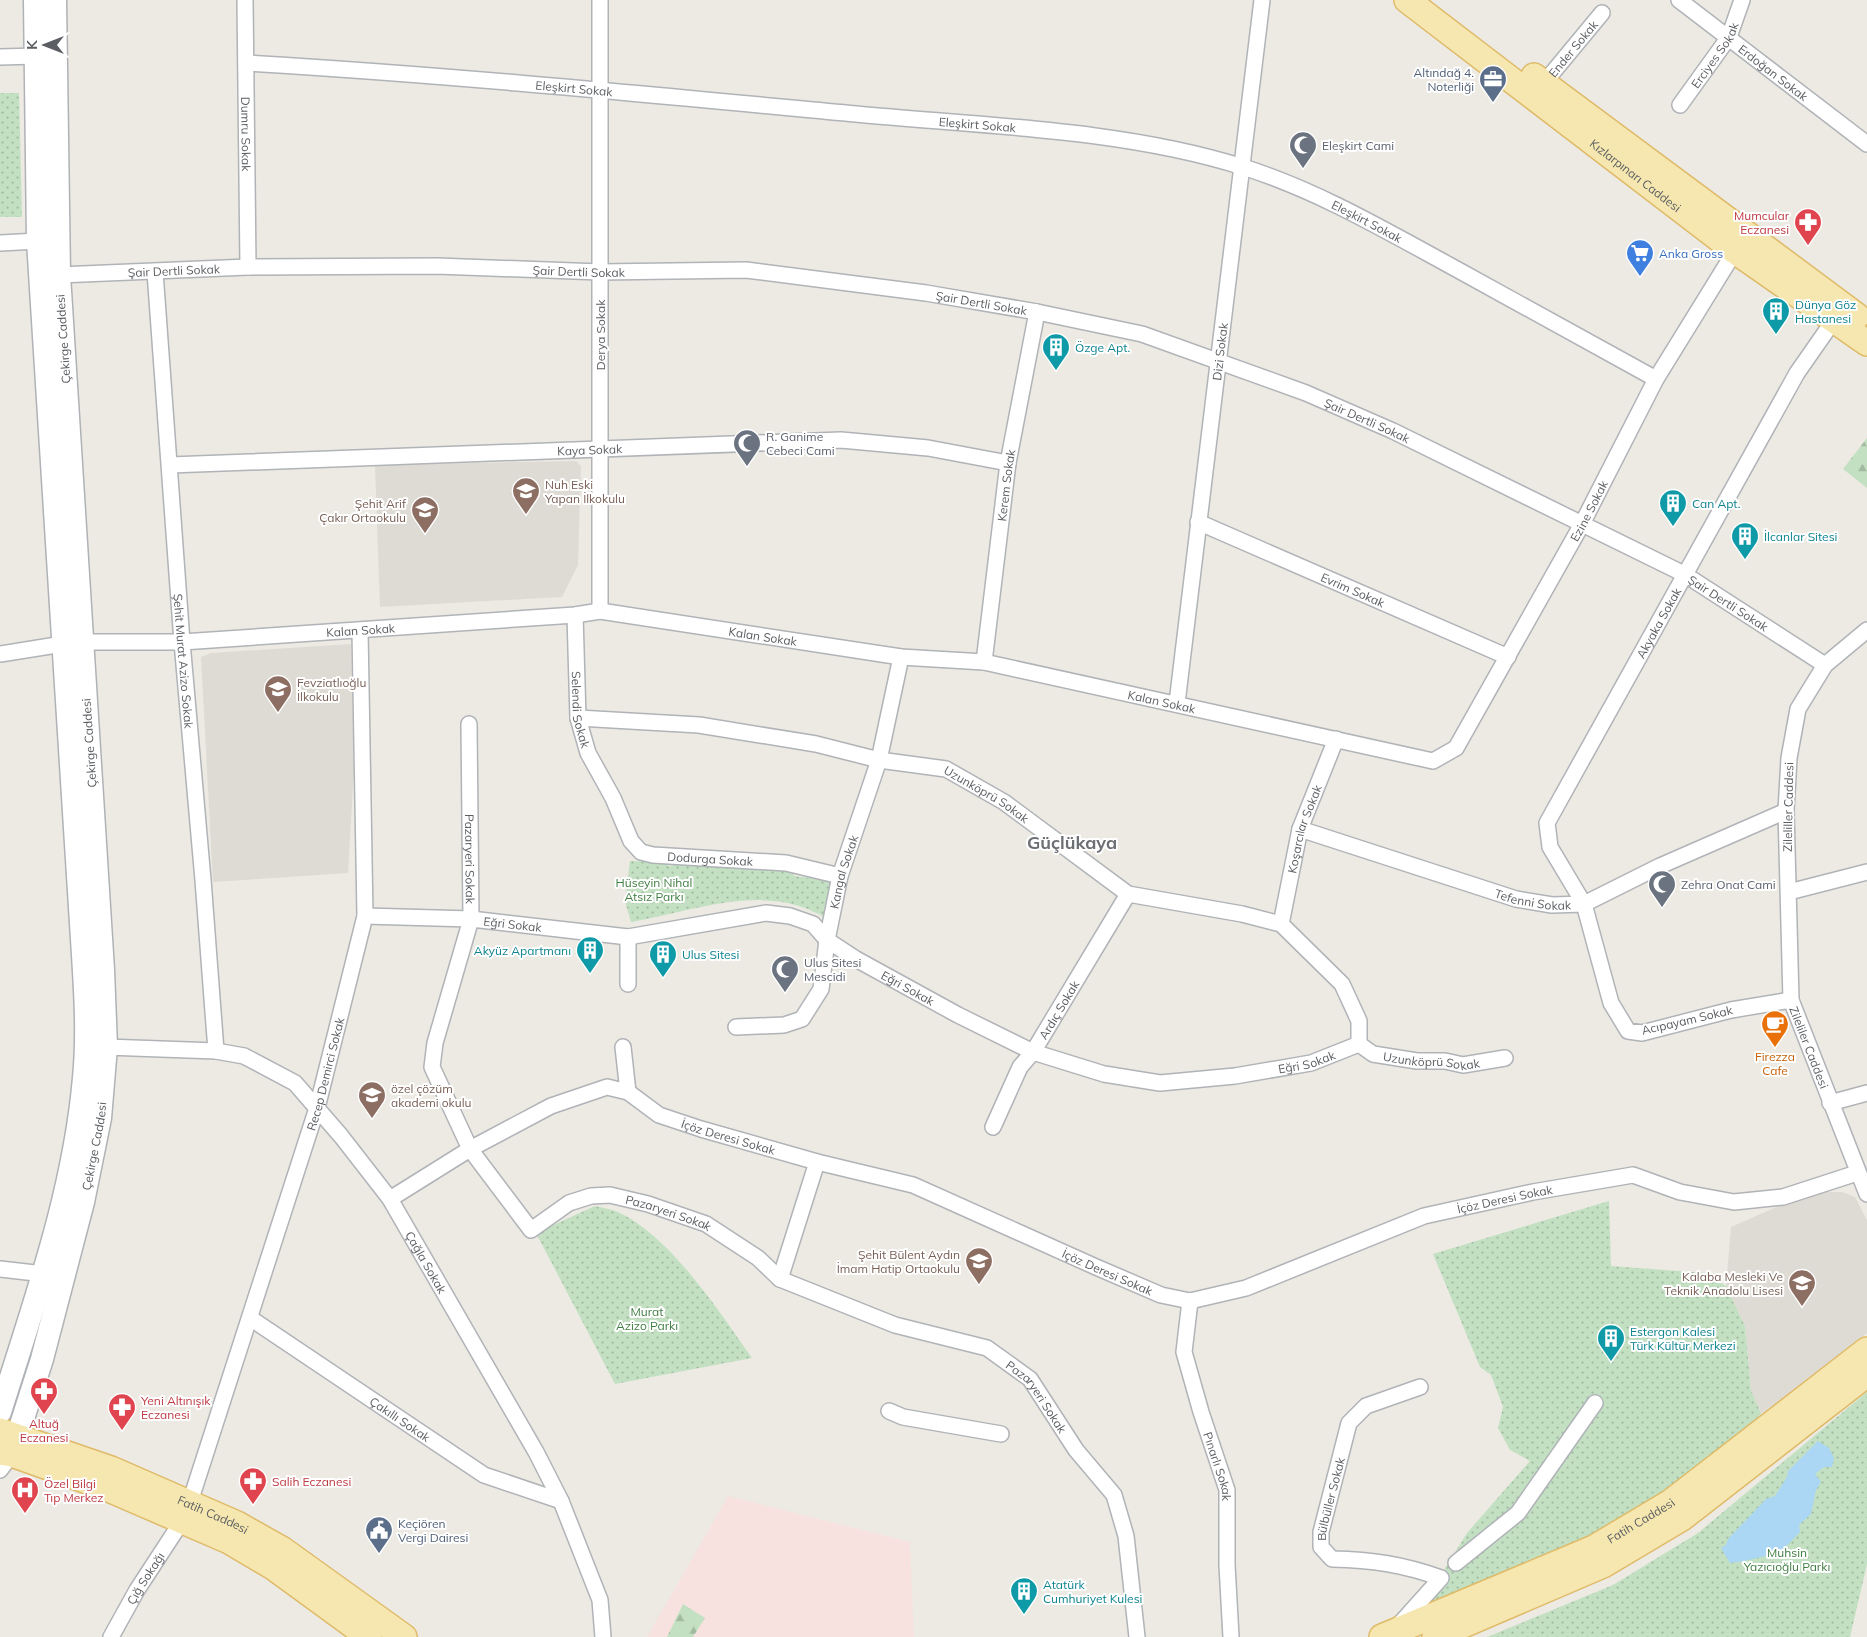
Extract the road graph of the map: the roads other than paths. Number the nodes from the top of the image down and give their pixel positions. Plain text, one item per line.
1 (36, 0) edge
2 (55, 0) edge
3 (245, 0) edge
4 (600, 0) edge
5 (1262, 0) edge
6 (1407, 0) edge
7 (1434, 0) edge
8 (1679, 0) edge
9 (1742, 0) edge
10 (1602, 13) dead end
11 (1729, 37) junction
12 (36, 56) junction
13 (0, 57) edge
14 (246, 63) junction
15 (1544, 83) junction
16 (600, 90) junction
17 (1680, 105) dead end
18 (1867, 144) edge
19 (1243, 167) junction
20 (38, 241) junction
21 (0, 243) edge
22 (1735, 250) junction
23 (248, 267) junction
24 (155, 272) junction
25 (600, 272) junction
26 (59, 275) junction
27 (1037, 312) junction
28 (1834, 320) junction
29 (1867, 324) edge
30 (1867, 343) edge
31 (1219, 362) junction
32 (1656, 379) junction
33 (600, 449) junction
34 (1008, 464) junction
35 (170, 465) junction
36 (1198, 522) junction
37 (1582, 524) junction
38 (1684, 574) junction
39 (600, 611) junction
40 (575, 615) junction
41 (1867, 630) edge
42 (360, 631) junction
43 (182, 642) junction
44 (73, 643) junction
45 (0, 654) edge
46 (901, 657) junction
47 (1508, 657) junction
48 (984, 662) junction
49 (1825, 665) junction
50 (1177, 703) junction
51 (578, 718) junction
52 (469, 724) dead end
53 (1336, 739) junction
54 (879, 760) junction
55 (1433, 761) joint
56 (613, 798) joint
57 (1786, 811) junction
58 (1300, 829) junction
59 (1867, 872) edge
60 (840, 876) junction
61 (1788, 892) junction
62 (1128, 894) junction
63 (1584, 904) junction
64 (365, 916) junction
65 (471, 919) junction
66 (1281, 924) junction
67 (628, 937) junction
68 (827, 940) junction
69 (628, 984) dead end
70 (1791, 1000) junction
71 (736, 1026) dead end
72 (1359, 1044) junction
73 (106, 1047) junction
74 (623, 1047) dead end
75 (216, 1051) junction
76 (1033, 1052) junction
77 (1505, 1058) dead end
78 (628, 1092) junction
79 (1867, 1093) edge
80 (1830, 1103) junction
81 (317, 1108) junction
82 (993, 1127) dead end
83 (470, 1149) junction
84 (817, 1162) junction
85 (1857, 1173) junction
86 (1867, 1194) edge
87 (390, 1200) junction
88 (0, 1269) edge
89 (44, 1274) junction
90 (780, 1279) junction
91 (1190, 1301) junction
92 (250, 1318) junction
93 (1867, 1350) edge
94 (1867, 1374) edge
95 (1420, 1387) dead end
96 (1595, 1403) dead end
97 (889, 1411) dead end
98 (0, 1412) edge
99 (1001, 1434) dead end
100 (6, 1449) edge
101 (561, 1501) junction
102 (186, 1512) junction
103 (1456, 1563) dead end
104 (1387, 1635) edge
105 (111, 1637) edge
106 (369, 1637) edge
107 (404, 1637) edge
108 (603, 1637) edge
109 (1137, 1637) edge
110 (1231, 1637) edge
111 (1435, 1637) edge

1 - 12 main road, Çekirge Caddesi
2 - 26 main road, Çekirge Caddesi
3 - 14 street, Dumru Sokak
4 - 16 street, Derya Sokak
5 - 19 street, Dizi Sokak
6 - 22 main road, Kızlarpınarı Caddesi
7 - 15 main road, Kızlarpınarı Caddesi
8 - 11 street, Erdoğan Sokak
9 - 11 street, Erciyes Sokak
10 - 15 street, Ender Sokak
11 - 17 street, Erciyes Sokak
11 - 18 street, Erdoğan Sokak
12 - 13 street
12 - 20 main road, Çekirge Caddesi
14 - 16 street, Eleşkirt Sokak
14 - 23 street, Dumru Sokak
15 - 29 main road, Kızlarpınarı Caddesi
16 - 19 street, Eleşkirt Sokak
16 - 25 street, Derya Sokak
19 - 31 street, Dizi Sokak
19 - 32 street, Eleşkirt Sokak
20 - 21 street
20 - 44 main road, Çekirge Caddesi
22 - 28 main road, Kızlarpınarı Caddesi
22 - 32 street, Ezine Sokak
23 - 24 street, Şair Dertli Sokak
23 - 25 street, Şair Dertli Sokak
24 - 26 street, Şair Dertli Sokak
24 - 35 street, Şehit Murat Azizo Sokak
25 - 27 street, Şair Dertli Sokak
25 - 33 street, Derya Sokak
26 - 44 main road, Çekirge Caddesi
27 - 31 street, Şair Dertli Sokak
27 - 34 street, Kerem Sokak
28 - 30 main road, Kızlarpınarı Caddesi
28 - 38 street, Akyaka Sokak
31 - 36 street, Dizi Sokak
31 - 37 street, Şair Dertli Sokak
32 - 37 street, Ezine Sokak
33 - 34 street, Kaya Sokak
33 - 35 street, Kaya Sokak
33 - 39 street, Derya Sokak
34 - 48 street, Kerem Sokak
35 - 43 street, Şehit Murat Azizo Sokak
36 - 47 street, Evrim Sokak
36 - 50 street, Dizi Sokak
37 - 38 street, Şair Dertli Sokak
37 - 47 street, Ezine Sokak
38 - 49 street, Şair Dertli Sokak
38 - 63 street, Akyaka Sokak
39 - 40 street, Kalan Sokak
39 - 46 street, Kalan Sokak
40 - 42 street, Kalan Sokak
40 - 51 street, Selendi Sokak
41 - 49 street, Zileliller Caddesi
42 - 43 street, Kalan Sokak
42 - 64 street, Recep Demirci Sokak
43 - 44 street, Kalan Sokak
43 - 75 street, Şehit Murat Azizo Sokak
44 - 45 street, Kalan Sokak
44 - 73 main road, Çekirge Caddesi
44 - 89 main road, Çekirge Caddesi
46 - 48 street, Kalan Sokak
46 - 54 street, Kangal Sokak
47 - 55 street, Ezine Sokak
48 - 50 street, Kalan Sokak
49 - 57 street, Zileliller Caddesi
50 - 53 street, Kalan Sokak
51 - 54 street, Uzunköprü Sokak
51 - 56 street, Selendi Sokak
52 - 65 street, Pazaryeri Sokak
53 - 55 street, Kalan Sokak
53 - 58 street, Koşarcılar Sokak
54 - 60 street, Kangal Sokak
54 - 62 street, Uzunköprü Sokak
56 - 60 street, Dodurga Sokak
57 - 61 street, Zileliller Caddesi
57 - 63 street, Tefenni Sokak
58 - 63 street, Tefenni Sokak
58 - 66 street, Koşarcılar Sokak
59 - 61 street
60 - 68 street, Kangal Sokak
61 - 70 street, Zileliler Caddesi
62 - 66 street, Uzunköprü Sokak
62 - 76 street, Ardıç Sokak
63 - 70 street, Acıpayam Sokak
64 - 65 street, Eğri Sokak
64 - 81 street, Recep Demirci Sokak
65 - 67 street, Eğri Sokak
65 - 83 street, Pazaryeri Sokak
66 - 72 street
67 - 68 street, Eğri Sokak
67 - 69 street
68 - 71 street, Kangal Sokak
68 - 76 street, Eğri Sokak
70 - 80 street, Zileliler Caddesi
72 - 76 street, Eğri Sokak
72 - 77 street, Uzunköprü Sokak
73 - 75 street, Çağla Sokak
73 - 100 main road, Çekirge Caddesi
74 - 78 street
75 - 81 street, Çağla Sokak
76 - 82 street, Ardıç Sokak
78 - 83 street, İçöz Deresi Sokak
78 - 84 street, İçöz Deresi Sokak
79 - 80 street
80 - 85 street, Zileliler Caddesi
81 - 87 street, Çağla Sokak
81 - 92 street, Recep Demirci Sokak
83 - 87 street, İçöz Deresi Sokak
83 - 90 street, Pazaryeri Sokak
84 - 90 street
84 - 91 street, İçöz Deresi Sokak
85 - 86 street, Zileliler Caddesi
85 - 91 street, İçöz Deresi Sokak
87 - 101 street, Çağla Sokak
88 - 89 street
89 - 98 main road, Çekirge Caddesi
90 - 109 street, Pazaryeri Sokak
91 - 110 street, Pınarlı Sokak
92 - 101 street, Çakıllı Sokak
92 - 102 street, Recep Demirci Sokak
93 - 104 main road, Fatih Caddesi
94 - 111 main road, Fatih Caddesi
95 - 104 street, Bülbüller Sokak
96 - 103 street
97 - 99 street
100 - 102 main road, Fatih Caddesi
101 - 108 street, Çağla Sokak
102 - 105 street, Çığ Sokağı
102 - 106 main road, Fatih Caddesi
102 - 107 main road, Fatih Caddesi

